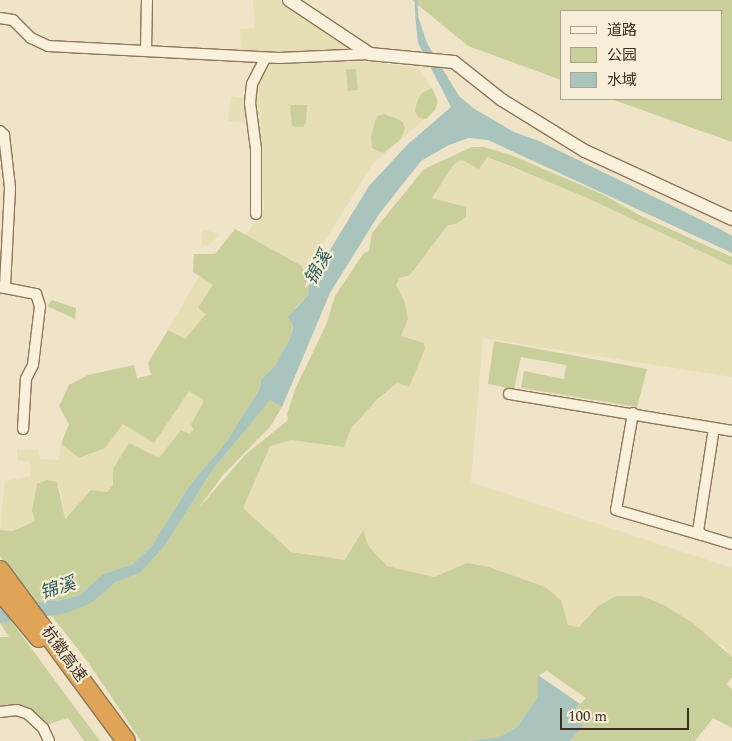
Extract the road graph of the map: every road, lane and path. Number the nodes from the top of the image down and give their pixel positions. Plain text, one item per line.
1 (147, 0) edge
2 (289, 0) edge
3 (0, 18) edge
4 (146, 51) junction
5 (370, 54) junction
6 (265, 58) junction
7 (0, 131) edge
8 (256, 214) dead end
9 (732, 219) edge
10 (3, 288) edge
11 (510, 394) dead end
12 (633, 413) junction
13 (714, 428) junction
14 (23, 429) dead end
15 (732, 431) edge
16 (702, 535) junction
17 (732, 544) edge
18 (0, 570) edge
19 (0, 591) edge
20 (46, 638) junction
21 (0, 712) edge
22 (49, 741) edge
23 (114, 741) edge
24 (126, 741) edge

1 - 4 street
2 - 5 street
3 - 4 street
4 - 6 street
5 - 6 street
5 - 9 street
6 - 8 street
7 - 10 street
10 - 14 street
11 - 12 street
12 - 13 street
12 - 16 street
13 - 15 street
13 - 16 street
16 - 17 street
18 - 20 highway, 杭徽高速
19 - 20 highway, 杭徽高速
20 - 23 highway, 杭徽高速
20 - 24 highway, 杭徽高速
21 - 22 street

